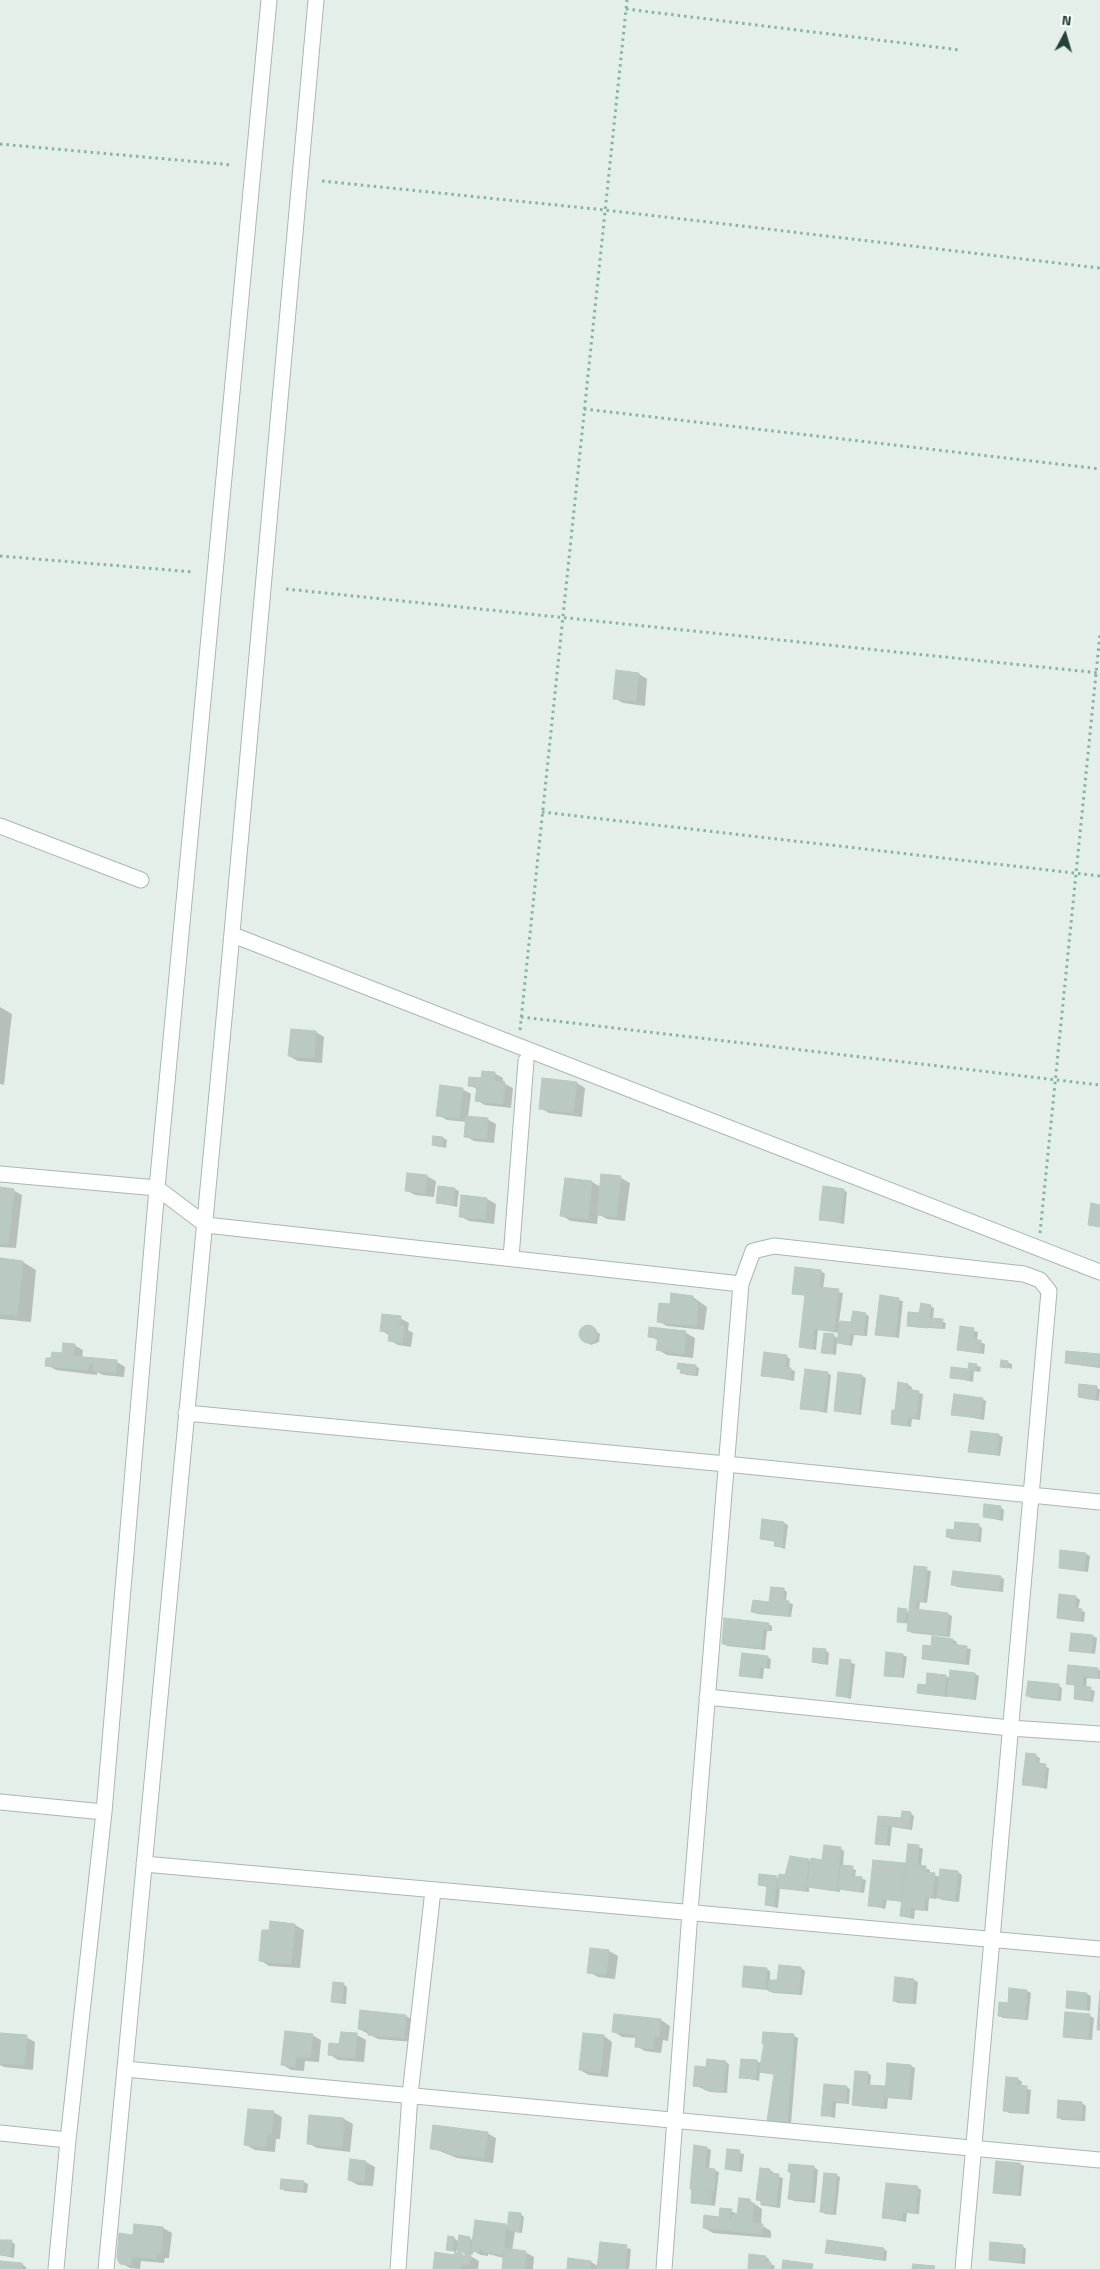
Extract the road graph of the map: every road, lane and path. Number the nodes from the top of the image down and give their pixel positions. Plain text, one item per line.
1 (269, 0) edge
2 (316, 0) edge
3 (627, 0) edge
4 (626, 9) junction
5 (960, 50) dead end
6 (0, 144) edge
7 (233, 165) dead end
8 (322, 181) dead end
9 (605, 210) junction
10 (1100, 268) edge
11 (584, 408) junction
12 (1100, 468) edge
13 (0, 556) edge
14 (194, 572) dead end
15 (286, 589) dead end
16 (563, 616) junction
17 (1100, 634) edge
18 (1098, 672) edge
19 (542, 812) junction
20 (0, 826) edge
21 (1076, 873) junction
22 (1100, 876) edge
23 (141, 880) dead end
24 (238, 937) dead end
25 (521, 1017) junction
26 (518, 1045) junction
27 (526, 1061) dead end
28 (1056, 1079) junction
29 (1100, 1085) edge
30 (0, 1174) edge
31 (157, 1188) junction
32 (204, 1223) junction
33 (1039, 1248) junction
34 (510, 1258) junction
35 (1100, 1272) edge
36 (741, 1284) junction
37 (186, 1413) junction
38 (726, 1464) junction
39 (1030, 1496) junction
40 (1100, 1502) edge
41 (707, 1698) junction
42 (1010, 1728) junction
43 (1100, 1734) edge
44 (0, 1802) edge
45 (104, 1812) junction
46 (144, 1864) junction
47 (433, 1890) junction
48 (690, 1912) junction
49 (991, 1939) junction
50 (1100, 1949) edge
51 (124, 2069) junction
52 (410, 2095) junction
53 (674, 2120) junction
54 (0, 2133) edge
55 (68, 2140) junction
56 (975, 2148) junction
57 (1100, 2160) edge
58 (56, 2269) edge
59 (106, 2269) edge
60 (398, 2269) edge
61 (664, 2269) edge
62 (963, 2269) edge

1 - 31 street
2 - 32 street
3 - 4 path
4 - 5 path
4 - 9 path
6 - 7 path
8 - 9 path
9 - 10 path
9 - 11 path
11 - 12 path
11 - 16 path
13 - 14 path
15 - 16 path
16 - 18 path
16 - 19 path
17 - 18 path
18 - 21 path
19 - 21 path
19 - 25 path
20 - 23 street
21 - 22 path
21 - 28 path
24 - 26 street
25 - 26 path
25 - 28 path
26 - 33 street
27 - 34 street
28 - 29 path
28 - 33 path
30 - 31 street
31 - 32 street
31 - 45 street
32 - 34 street
32 - 37 street
33 - 35 street
34 - 36 street
36 - 38 street
36 - 39 street
37 - 38 street
37 - 46 street
38 - 39 street
38 - 41 street
39 - 40 street
39 - 42 street
41 - 42 street
41 - 48 street
42 - 43 street
42 - 49 street
44 - 45 street
45 - 55 street
46 - 47 street
46 - 51 street
47 - 48 street
47 - 52 street
48 - 49 street
48 - 53 street
49 - 50 street
49 - 56 street
51 - 52 street
51 - 59 street
52 - 53 street
52 - 60 street
53 - 56 street
53 - 61 street
54 - 55 street
55 - 58 street
56 - 57 street
56 - 62 street

